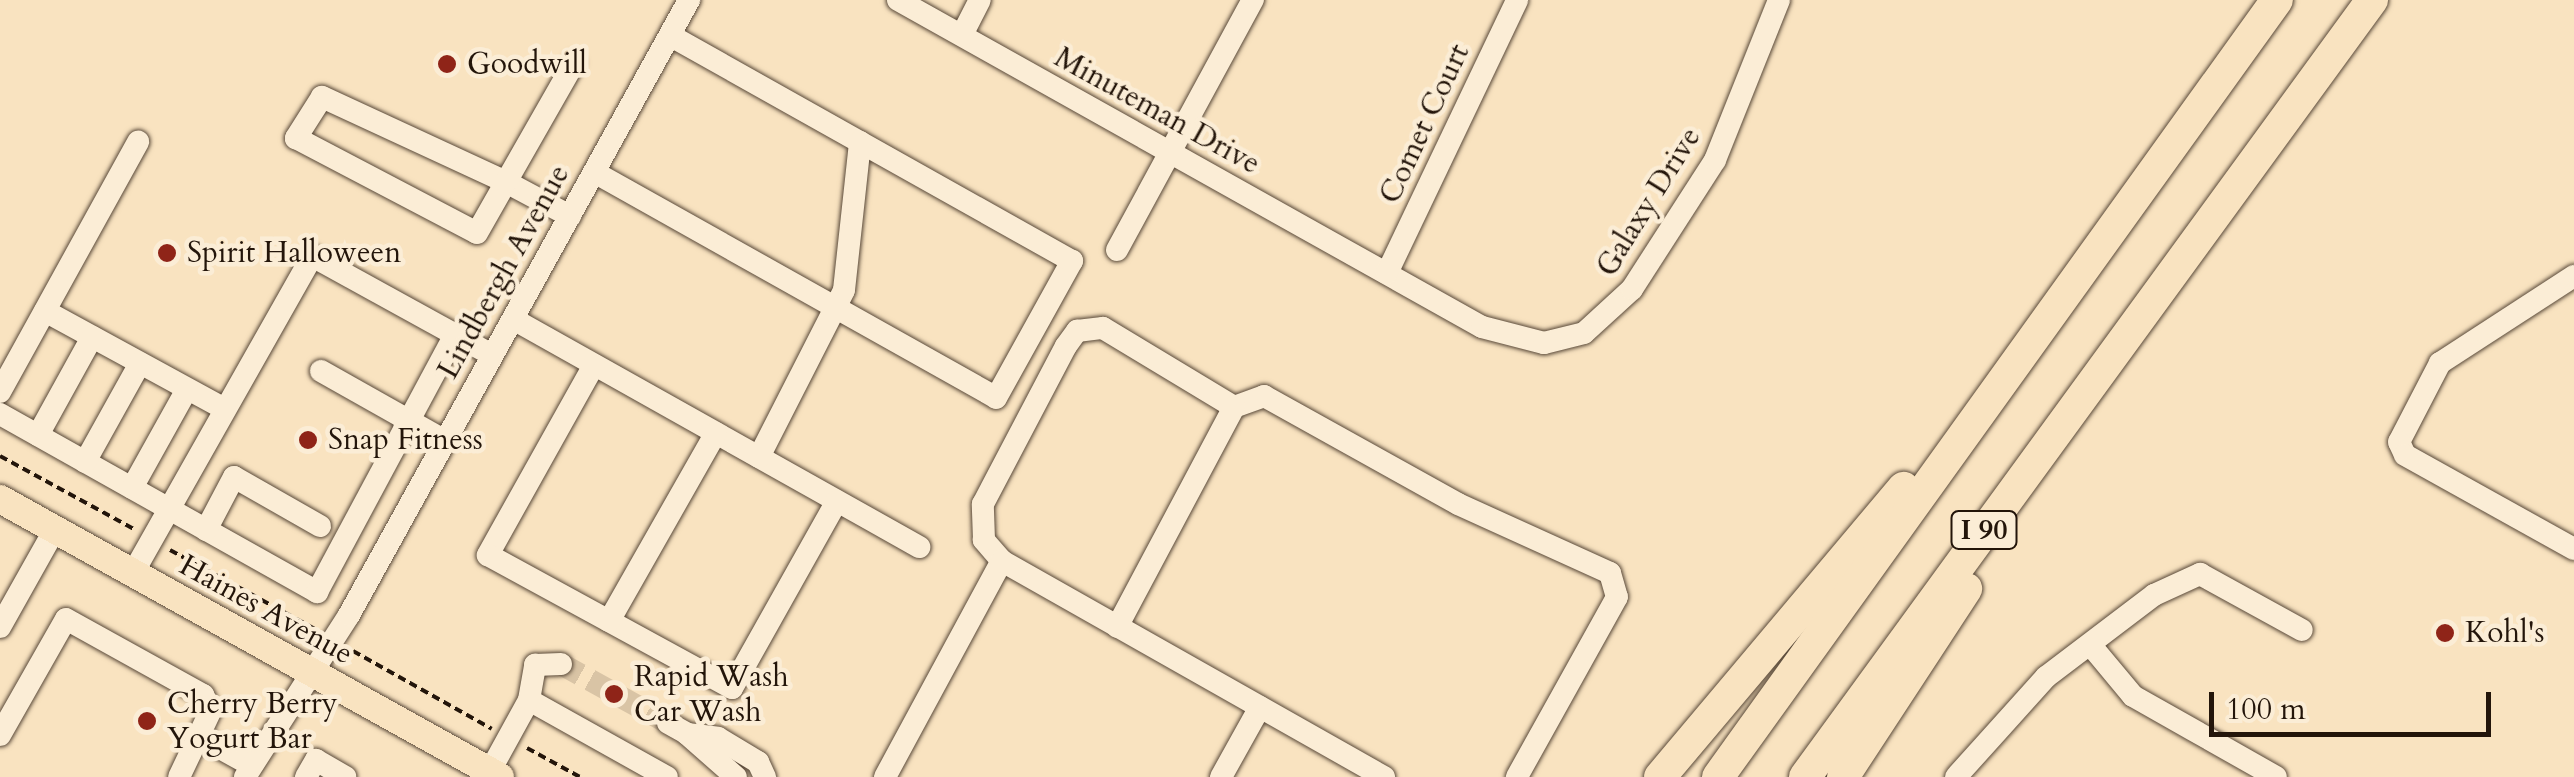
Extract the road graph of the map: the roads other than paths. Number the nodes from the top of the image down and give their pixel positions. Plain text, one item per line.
1 (689, 0) edge
2 (898, 0) edge
3 (980, 0) edge
4 (1253, 0) edge
5 (1517, 0) edge
6 (1779, 0) edge
7 (2265, 0) edge
8 (2276, 0) edge
9 (2372, 0) edge
10 (670, 35) junction
11 (962, 35) junction
12 (574, 63) dead end
13 (2220, 78) junction
14 (138, 142) dead end
15 (860, 142) junction
16 (1170, 153) junction
17 (594, 172) junction
18 (506, 182) junction
19 (570, 216) junction
20 (1117, 250) dead end
21 (1386, 273) junction
22 (2574, 276) edge
23 (2165, 284) junction
24 (838, 310) junction
25 (45, 311) junction
26 (513, 319) junction
27 (455, 334) junction
28 (92, 337) junction
29 (2023, 354) junction
30 (492, 355) junction
31 (140, 363) junction
32 (594, 364) junction
33 (322, 370) dead end
34 (187, 389) junction
35 (0, 392) edge
36 (1234, 408) junction
37 (225, 410) junction
38 (0, 414) edge
39 (409, 421) junction
40 (716, 433) junction
41 (38, 435) junction
42 (445, 441) junction
43 (759, 457) junction
44 (85, 462) junction
45 (132, 488) junction
46 (0, 499) edge
47 (837, 502) junction
48 (169, 510) junction
49 (320, 526) dead end
50 (54, 529) junction
51 (206, 530) junction
52 (918, 547) dead end
53 (2574, 549) edge
54 (1002, 562) junction
55 (133, 573) junction
56 (609, 621) junction
57 (1117, 627) junction
58 (0, 628) edge
59 (2302, 630) dead end
60 (2093, 648) junction
61 (561, 664) dead end
62 (310, 671) junction
63 (529, 700) junction
64 (1260, 707) junction
65 (677, 728) junction
66 (0, 735) edge
67 (202, 738) junction
68 (727, 761) edge
69 (248, 771) edge
70 (495, 774) edge
71 (179, 777) edge
72 (306, 777) edge
73 (346, 777) edge
74 (667, 777) edge
75 (756, 777) edge
76 (765, 777) edge
77 (884, 777) edge
78 (1221, 777) edge
79 (1384, 777) edge
80 (1517, 777) edge
81 (1660, 777) edge
82 (1718, 777) edge
83 (1804, 777) edge
84 (1843, 777) edge
85 (1956, 777) edge
86 (2276, 777) edge

1 - 10 street, Lindbergh Avenue
2 - 11 street, Minuteman Drive
3 - 11 street
4 - 16 street
5 - 21 street, Comet Court
6 - 21 street, Galaxy Drive
7 - 13 highway
8 - 13 highway, I 90
9 - 23 highway, I 90
10 - 15 street
10 - 17 street, Lindbergh Avenue
11 - 16 street, Minuteman Drive
12 - 18 street
13 - 29 highway, I 90
14 - 25 street
15 - 24 street
15 - 24 street
16 - 20 street
16 - 21 street, Minuteman Drive
17 - 19 street, Lindbergh Avenue
17 - 24 street
18 - 18 street
18 - 19 street
19 - 26 street, Lindbergh Avenue
22 - 53 street
23 - 83 highway, I 90
23 - 84 highway
24 - 43 street
25 - 28 street
25 - 35 street
26 - 30 street, Lindbergh Avenue
26 - 32 street
27 - 30 street
27 - 37 street
27 - 39 street
28 - 31 street
28 - 41 street
29 - 81 highway
29 - 82 highway, I 90
30 - 42 street, Lindbergh Avenue
31 - 34 street
31 - 44 street
32 - 40 street
32 - 56 street
33 - 39 street
34 - 37 street
34 - 45 street
36 - 54 street
36 - 57 street
36 - 80 street
37 - 48 street
38 - 41 street
39 - 42 street
39 - 51 street
40 - 43 street
40 - 56 street
41 - 44 street
42 - 62 street, Lindbergh Avenue
43 - 47 street
44 - 45 street
45 - 48 street
46 - 50 main road, Haines Avenue
47 - 52 street
47 - 56 street
48 - 51 street
48 - 55 street
49 - 51 street
50 - 55 main road, Haines Avenue
50 - 58 street
54 - 57 street
54 - 77 street
55 - 62 main road, Haines Avenue
57 - 64 street
59 - 60 street
60 - 85 street
60 - 86 street
61 - 63 street
62 - 69 street, Lindbergh Avenue
62 - 70 main road, Haines Avenue
63 - 70 street
63 - 74 street
64 - 78 street
64 - 79 street
65 - 68 street
65 - 68 street
65 - 76 street
66 - 67 street
67 - 69 street
67 - 71 street
68 - 75 street
72 - 73 street

